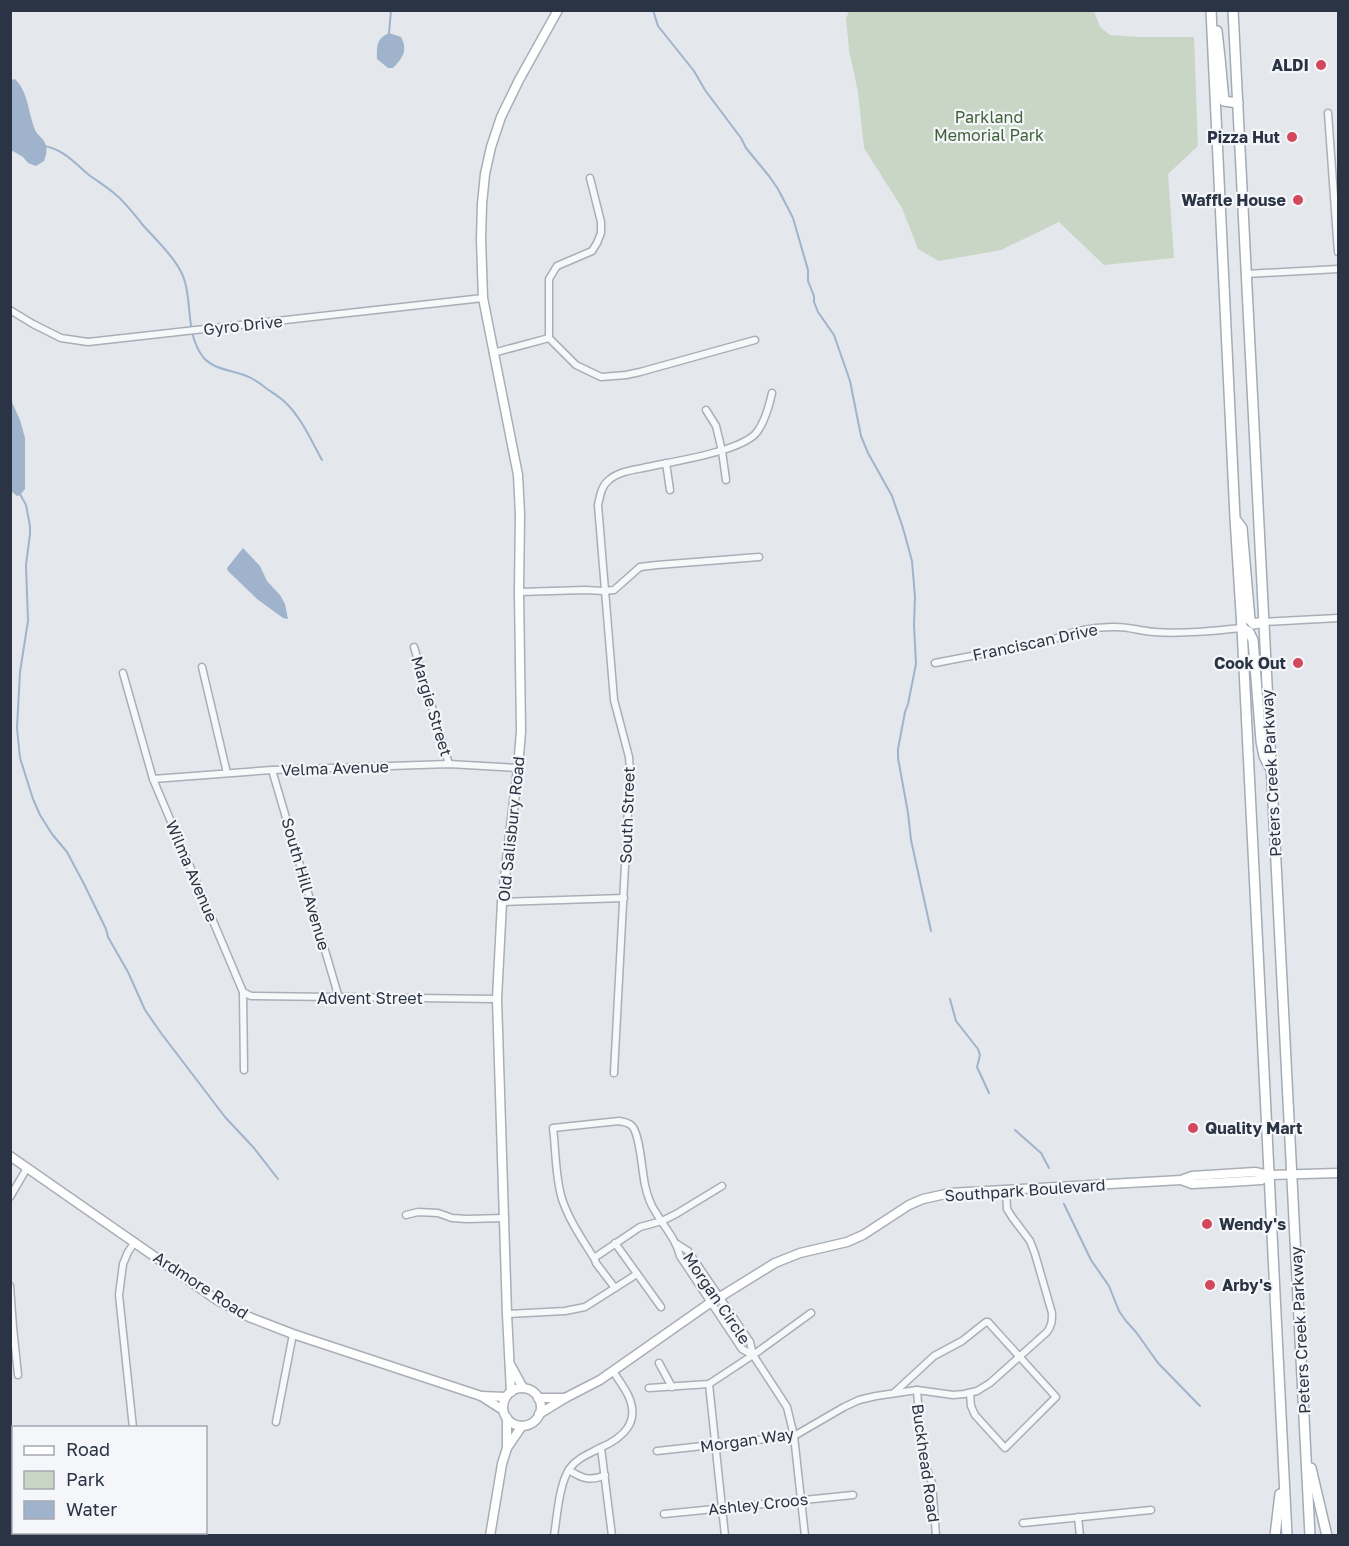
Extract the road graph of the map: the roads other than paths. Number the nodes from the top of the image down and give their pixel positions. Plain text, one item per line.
1 (558, 10) edge
2 (1212, 10) edge
3 (1233, 10) edge
4 (1238, 104) junction
5 (1328, 113) dead end
6 (590, 178) dead end
7 (1338, 252) edge
8 (1338, 269) edge
9 (1246, 274) junction
10 (483, 298) junction
11 (10, 310) edge
12 (549, 338) junction
13 (755, 340) dead end
14 (493, 353) junction
15 (772, 393) dead end
16 (706, 410) dead end
17 (722, 451) junction
18 (666, 463) junction
19 (726, 480) dead end
20 (670, 490) dead end
21 (1235, 518) junction
22 (759, 557) dead end
23 (604, 591) junction
24 (519, 592) junction
25 (1338, 618) edge
26 (1263, 622) junction
27 (1242, 628) junction
28 (414, 647) dead end
29 (935, 663) dead end
30 (202, 668) dead end
31 (123, 674) dead end
32 (449, 764) junction
33 (518, 768) junction
34 (1271, 768) junction
35 (272, 770) junction
36 (227, 773) junction
37 (153, 778) junction
38 (624, 898) junction
39 (502, 902) junction
40 (243, 992) junction
41 (339, 998) junction
42 (497, 999) junction
43 (244, 1070) dead end
44 (614, 1073) dead end
45 (10, 1156) edge
46 (27, 1168) junction
47 (1338, 1173) edge
48 (1292, 1174) junction
49 (1269, 1175) junction
50 (723, 1186) dead end
51 (1006, 1190) junction
52 (10, 1197) edge
53 (405, 1215) dead end
54 (504, 1218) junction
55 (662, 1221) junction
56 (135, 1242) junction
57 (615, 1243) junction
58 (594, 1257) junction
59 (638, 1274) junction
60 (10, 1286) edge
61 (615, 1288) junction
62 (715, 1300) junction
63 (661, 1307) dead end
64 (811, 1312) dead end
65 (507, 1314) junction
66 (12, 1327) edge
67 (740, 1327) junction
68 (732, 1333) junction
69 (293, 1334) junction
70 (753, 1355) junction
71 (1020, 1357) junction
72 (510, 1363) junction
73 (659, 1363) dead end
74 (613, 1371) junction
75 (18, 1375) dead end
76 (709, 1384) junction
77 (672, 1387) junction
78 (523, 1388) junction
79 (649, 1388) dead end
80 (917, 1390) junction
81 (894, 1393) junction
82 (509, 1394) junction
83 (970, 1394) junction
84 (481, 1396) junction
85 (538, 1398) junction
86 (566, 1398) junction
87 (505, 1414) junction
88 (539, 1414) junction
89 (276, 1422) dead end
90 (133, 1426) edge
91 (522, 1426) junction
92 (794, 1436) junction
93 (1306, 1441) junction
94 (715, 1445) junction
95 (507, 1448) junction
96 (601, 1448) junction
97 (657, 1451) dead end
98 (1283, 1462) junction
99 (569, 1470) junction
100 (605, 1475) junction
101 (853, 1495) dead end
102 (801, 1500) junction
103 (722, 1508) junction
104 (1151, 1510) dead end
105 (664, 1514) dead end
106 (1078, 1517) junction
107 (1023, 1523) dead end
108 (490, 1536) edge
109 (554, 1536) edge
110 (612, 1536) edge
111 (725, 1536) edge
112 (805, 1536) edge
113 (936, 1536) edge
114 (1080, 1536) edge
115 (1275, 1536) edge
116 (1287, 1536) edge
117 (1310, 1536) edge
118 (1327, 1536) edge

1 - 10 main road, Old Salisbury Road
2 - 4 main road
2 - 21 main road, Peters Creek Parkway
3 - 4 main road, Peters Creek Parkway
4 - 9 main road, Peters Creek Parkway
5 - 7 street
6 - 12 street
8 - 9 street
9 - 26 main road, Peters Creek Parkway
10 - 11 street, Gyro Drive
10 - 14 main road, Old Salisbury Road
12 - 13 street
12 - 14 street
14 - 24 main road, Old Salisbury Road
15 - 17 street
16 - 17 street
17 - 18 street
17 - 19 street
18 - 20 street
18 - 23 street, South Street
21 - 26 main road
21 - 27 main road, Peters Creek Parkway
22 - 23 street
23 - 24 street
23 - 38 street, South Street
24 - 33 main road, Old Salisbury Road
25 - 26 street
26 - 34 main road, Peters Creek Parkway
27 - 29 street, Franciscan Drive
27 - 34 main road
27 - 49 main road, Peters Creek Parkway
28 - 32 street, Margie Street
30 - 36 street
31 - 37 street, Wilma Avenue
32 - 33 street, Velma Avenue
32 - 35 street, Velma Avenue
33 - 39 main road, Old Salisbury Road
34 - 48 main road, Peters Creek Parkway
35 - 36 street, Velma Avenue
35 - 41 street, South Hill Avenue
36 - 37 street, Velma Avenue
37 - 40 street, Wilma Avenue
38 - 39 street
38 - 44 street, South Street
39 - 42 main road, Old Salisbury Road
40 - 41 street, Advent Street
40 - 43 street, Wilma Avenue
41 - 42 street, Advent Street
42 - 54 main road, Old Salisbury Road
45 - 46 main road, Ardmore Road
46 - 52 street
46 - 56 main road, Ardmore Road
47 - 48 main road, Southpark Boulevard
48 - 49 main road, Southpark Boulevard
48 - 93 main road, Peters Creek Parkway
49 - 51 main road, Southpark Boulevard
49 - 98 main road, Peters Creek Parkway
50 - 55 street
51 - 62 main road, Southpark Boulevard
51 - 71 street
53 - 54 street
54 - 65 main road, Old Salisbury Road
55 - 57 street
55 - 58 street, Morgan Circle
55 - 62 street, Morgan Circle
56 - 69 main road, Ardmore Road
56 - 90 street
57 - 58 street
57 - 59 street
58 - 61 street
59 - 61 street
59 - 63 street
60 - 66 street
61 - 65 street
62 - 67 street, Morgan Circle
62 - 68 street, Morgan Circle
62 - 74 main road, Southpark Boulevard
64 - 70 street
65 - 72 main road, Old Salisbury Road
66 - 75 street
67 - 68 street
67 - 70 street, Morgan Circle
68 - 70 street, Morgan Circle
69 - 84 main road, Ardmore Road
69 - 89 street
70 - 76 street
70 - 92 street, Morgan Circle
71 - 81 street
71 - 83 street
71 - 83 street
72 - 78 main road, Old Salisbury Road
72 - 82 main road, Old Salisbury Road
73 - 77 street
74 - 86 main road, Southpark Boulevard
74 - 96 street
76 - 77 street
76 - 94 street
77 - 79 street
78 - 82 main road
78 - 85 main road, Old Salisbury Road
80 - 81 street, Morgan Way
80 - 83 street, Morgan Way
80 - 113 street, Buckhead Road
81 - 92 street, Morgan Way
82 - 84 main road, Ardmore Road
82 - 87 main road, Old Salisbury Road
84 - 87 main road, Ardmore Road
85 - 86 main road, Southpark Boulevard
85 - 88 main road
86 - 88 main road, Southpark Boulevard
87 - 91 main road
87 - 95 main road, Old Salisbury Road
88 - 91 main road, Old Salisbury Road
91 - 95 main road, Old Salisbury Road
92 - 94 street, Morgan Way
92 - 102 street, Morgan Circle
93 - 117 main road, Peters Creek Parkway
93 - 118 main road
94 - 97 street, Morgan Way
94 - 103 street
95 - 108 main road, Old Salisbury Road
96 - 99 street
96 - 100 street
98 - 115 main road
98 - 116 main road, Peters Creek Parkway
99 - 100 street
99 - 109 street
100 - 110 street
101 - 102 street, Ashley Croos
102 - 103 street, Ashley Croos
102 - 112 street, Morgan Circle
103 - 105 street, Ashley Croos
103 - 111 street
104 - 106 street
106 - 107 street
106 - 114 street

